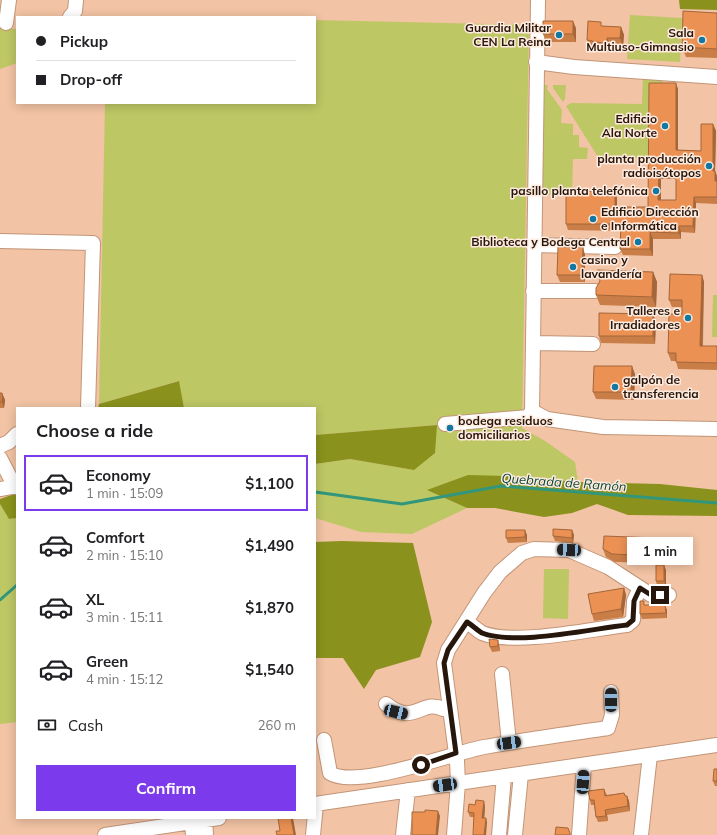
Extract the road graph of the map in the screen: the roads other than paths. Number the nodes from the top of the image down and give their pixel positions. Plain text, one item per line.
1 (9, 0) edge
2 (76, 0) edge
3 (538, 0) edge
4 (71, 16) edge
5 (8, 23) edge
6 (536, 62) junction
7 (717, 76) edge
8 (0, 241) edge
9 (533, 245) junction
10 (615, 247) dead end
11 (533, 291) junction
12 (595, 291) edge
13 (533, 343) junction
14 (593, 344) dead end
15 (88, 407) edge
16 (532, 411) junction
17 (445, 424) dead end
18 (717, 429) edge
19 (16, 435) edge
20 (0, 446) edge
21 (0, 458) edge
22 (16, 486) edge
23 (0, 489) edge
24 (640, 588) junction
25 (669, 595) dead end
26 (467, 622) junction
27 (502, 674) dead end
28 (611, 692) dead end
29 (386, 704) dead end
30 (449, 708) junction
31 (324, 740) dead end
32 (509, 743) junction
33 (717, 745) edge
34 (456, 753) junction
35 (650, 755) junction
36 (584, 764) junction
37 (521, 774) junction
38 (504, 776) junction
39 (458, 783) junction
40 (408, 790) junction
41 (316, 804) edge
42 (306, 819) edge
43 (315, 819) edge
44 (202, 824) edge
45 (105, 835) edge
46 (206, 835) edge
47 (305, 835) edge
48 (313, 835) edge
49 (403, 835) edge
50 (454, 835) edge
51 (499, 835) edge
52 (515, 835) edge
53 (579, 835) edge
54 (641, 835) edge

1 - 5 street
2 - 4 street
3 - 6 street
6 - 7 street
6 - 9 street
8 - 15 street
9 - 10 street
9 - 11 street
11 - 12 street
11 - 13 street
13 - 14 street
13 - 16 street
16 - 17 street
16 - 18 street
19 - 20 street
21 - 22 street
22 - 23 street
24 - 25 street
24 - 26 street
24 - 26 street
26 - 30 street
27 - 32 street
28 - 32 street
29 - 30 street
30 - 34 street
31 - 34 street
32 - 34 street
33 - 35 street
34 - 39 street
35 - 36 street
35 - 54 street
36 - 37 street
36 - 53 street
37 - 38 street
37 - 52 street
38 - 39 street
38 - 51 street
39 - 40 street
39 - 50 street
40 - 41 street
40 - 49 street
42 - 47 street
43 - 48 street
44 - 45 street
44 - 46 street

